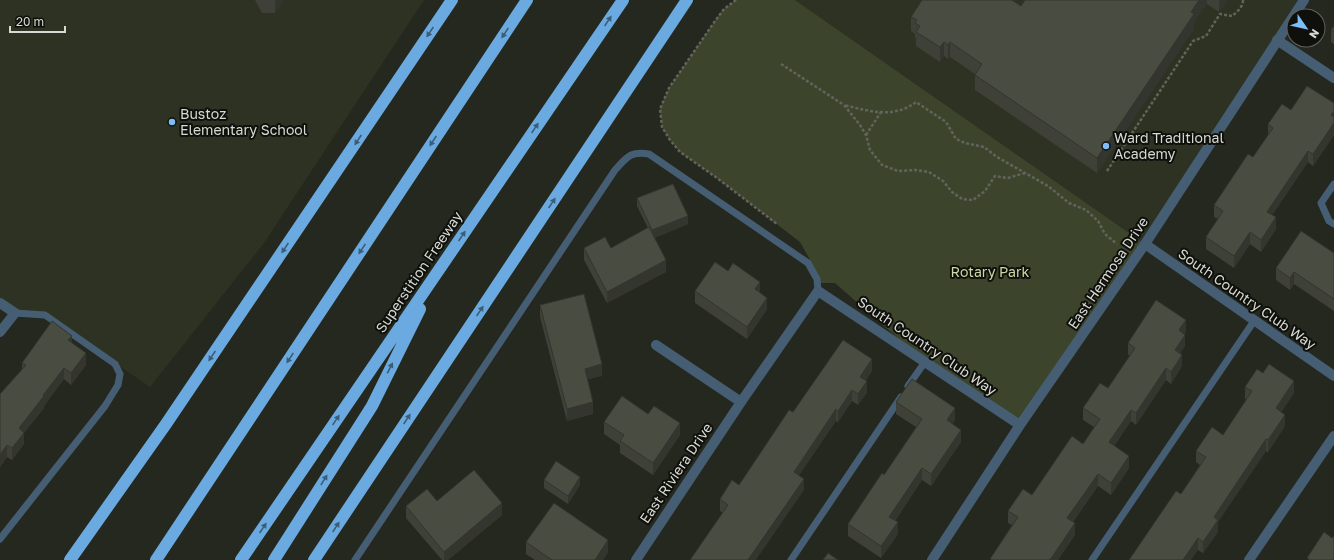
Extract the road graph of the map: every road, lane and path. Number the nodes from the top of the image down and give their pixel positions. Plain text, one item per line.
1 (452, 0) edge
2 (527, 0) edge
3 (622, 0) edge
4 (687, 0) edge
5 (736, 0) edge
6 (1244, 0) edge
7 (1304, 0) edge
8 (1277, 40) junction
9 (781, 64) dead end
10 (1334, 78) edge
11 (844, 106) junction
12 (881, 112) junction
13 (866, 135) junction
14 (1107, 170) dead end
15 (1025, 173) junction
16 (1334, 184) edge
17 (1334, 224) edge
18 (783, 229) dead end
19 (1117, 244) dead end
20 (1145, 244) junction
21 (440, 268) junction
22 (818, 290) junction
23 (0, 303) edge
24 (15, 313) junction
25 (1254, 321) junction
26 (0, 332) edge
27 (656, 345) dead end
28 (925, 362) junction
29 (1334, 376) edge
30 (741, 402) junction
31 (1020, 425) junction
32 (1334, 436) edge
33 (0, 539) edge
34 (70, 560) edge
35 (154, 560) edge
36 (241, 560) edge
37 (274, 560) edge
38 (314, 560) edge
39 (355, 560) edge
40 (636, 560) edge
41 (791, 560) edge
42 (932, 560) edge
43 (1092, 560) edge
44 (1249, 560) edge

1 -> 34 highway
2 -> 35 highway
21 -> 3 highway, Superstition Freeway
38 -> 4 highway
5 - 18 path
6 - 14 path
7 - 8 street, East Hermosa Drive
8 - 10 street
8 - 20 street, East Hermosa Drive
9 - 11 path
11 - 12 path
11 - 13 path
12 - 13 path
12 - 15 path
13 - 15 path
15 - 19 path
16 - 17 lane
20 - 25 street, South Country Club Way
20 - 31 street, East Hermosa Drive
36 -> 21 highway, Superstition Freeway
37 -> 21 highway
22 - 28 street, South Country Club Way
22 - 30 street, East Riviera Drive
22 - 39 lane
23 - 24 street
24 - 26 street
24 - 33 lane
25 - 29 street, South Country Club Way
25 - 43 lane
27 - 30 street
28 - 31 street, South Country Club Way
28 - 41 lane
30 - 40 street, East Riviera Drive
31 - 42 street, East Hermosa Drive
32 - 44 street

